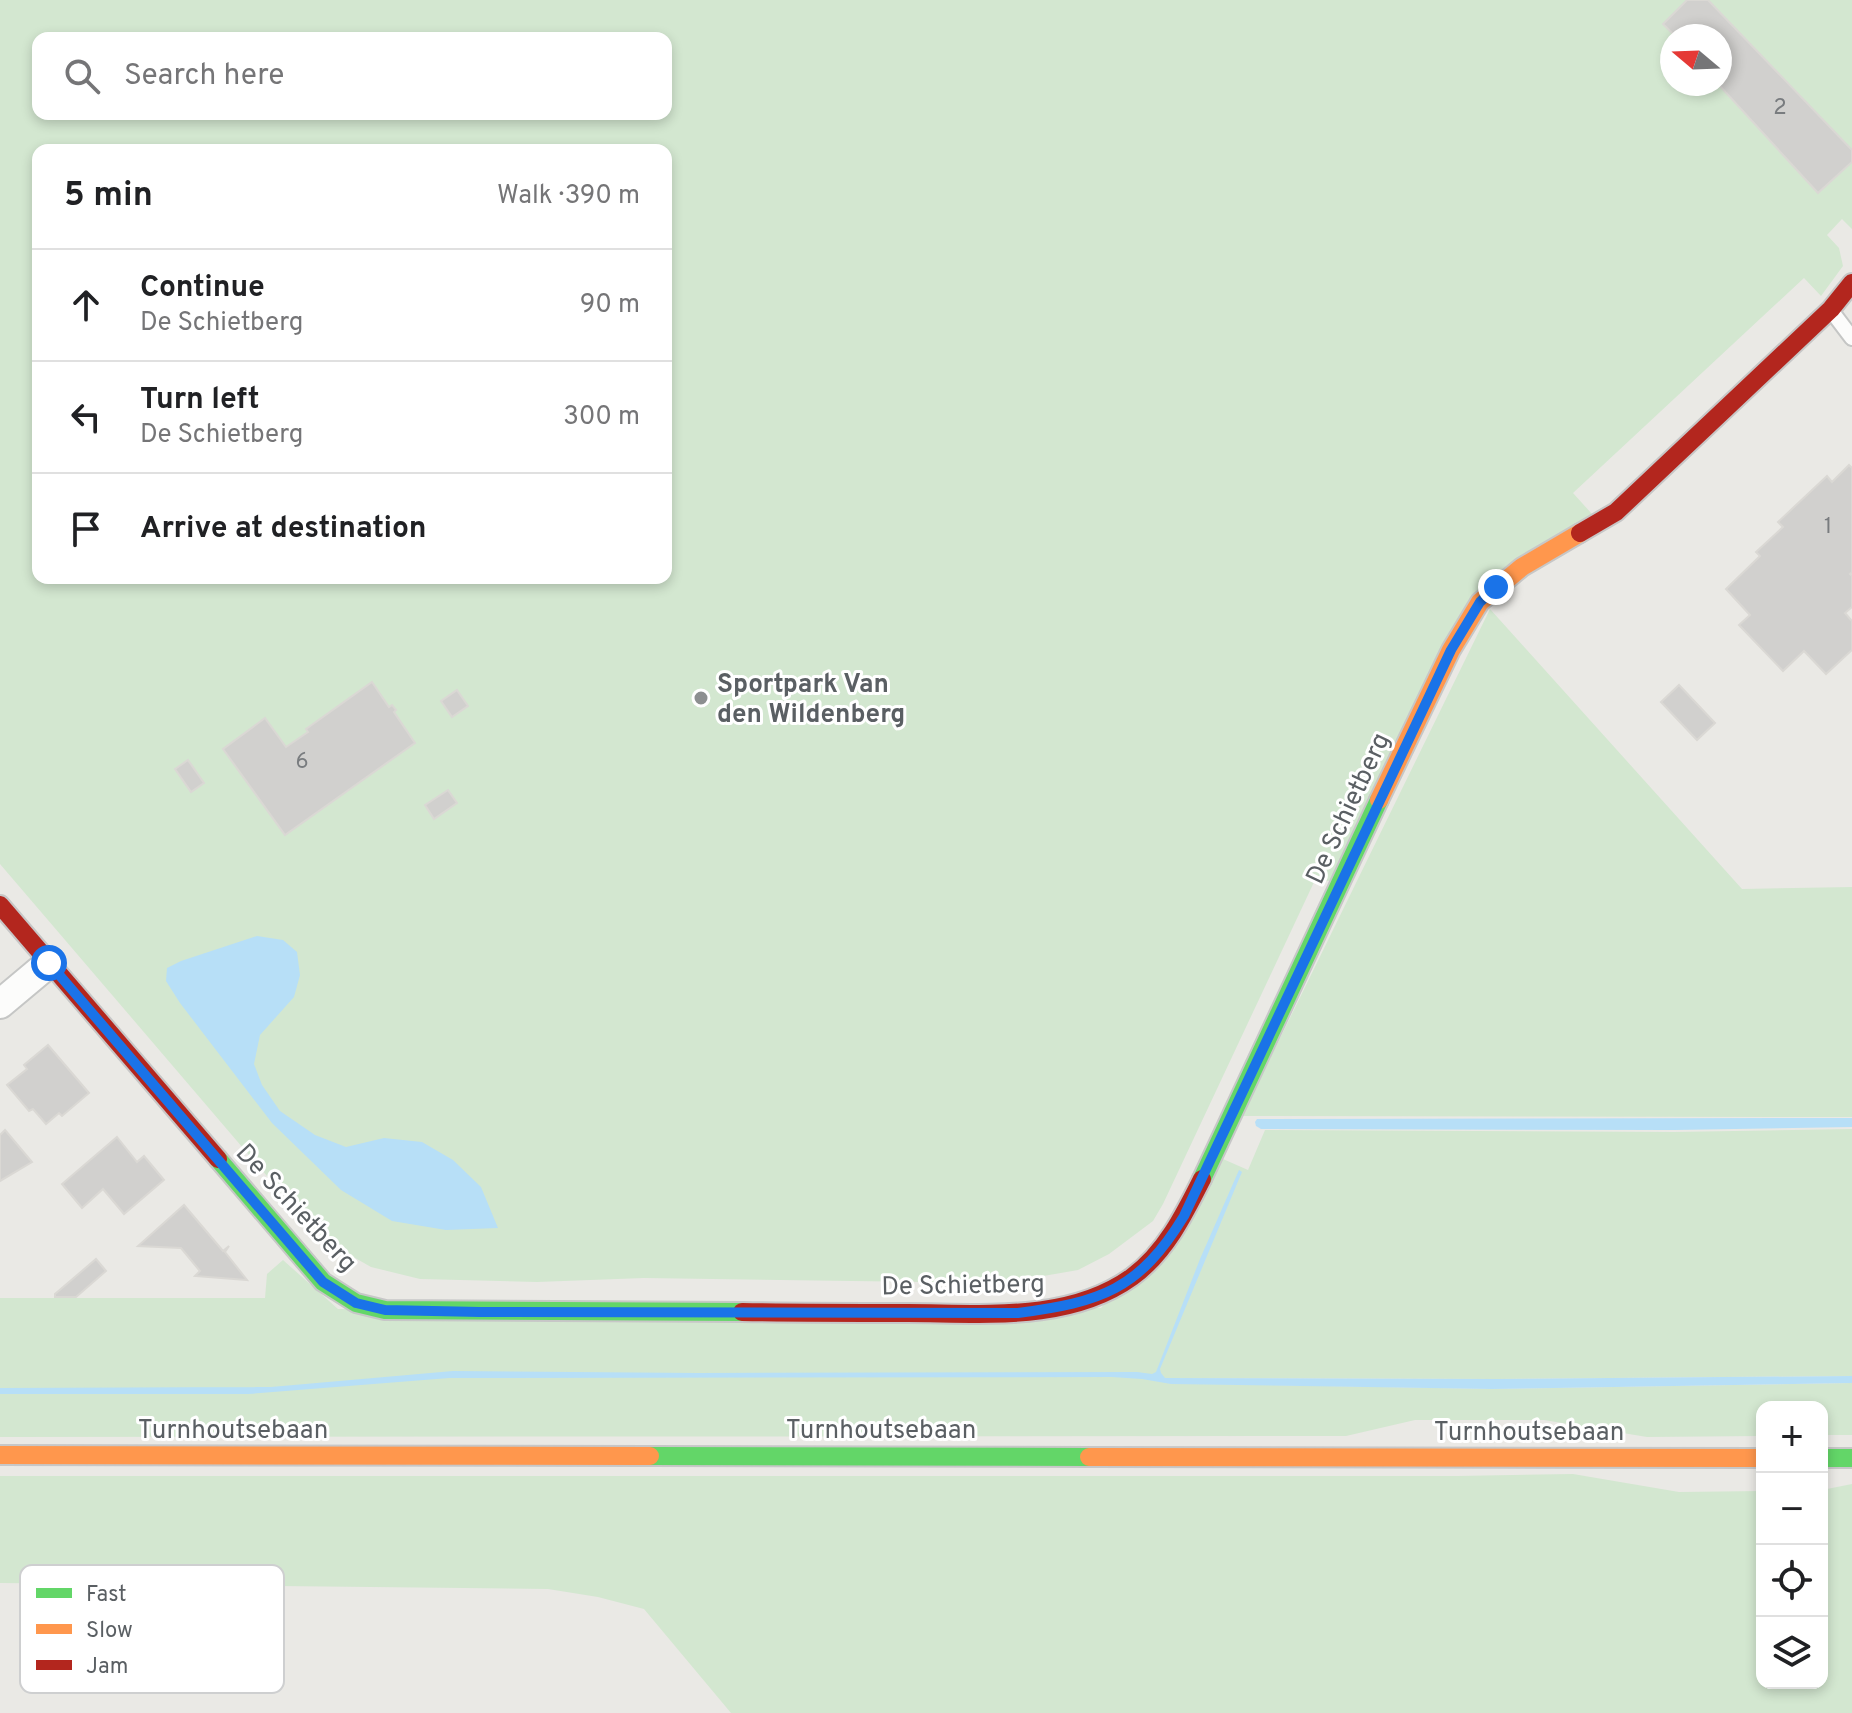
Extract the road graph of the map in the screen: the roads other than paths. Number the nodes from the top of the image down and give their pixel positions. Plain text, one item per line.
1 (1852, 283) edge
2 (1831, 309) junction
3 (1852, 338) edge
4 (0, 905) edge
5 (49, 963) junction
6 (0, 1004) edge
7 (0, 1455) edge
8 (1756, 1458) edge
9 (1828, 1458) edge
10 (1852, 1458) edge

1 - 2 street, De Schietberg
2 - 3 lane
2 - 5 street, De Schietberg
4 - 5 street, De Schietberg
5 - 6 street
7 - 8 street, Turnhoutsebaan
9 - 10 street

